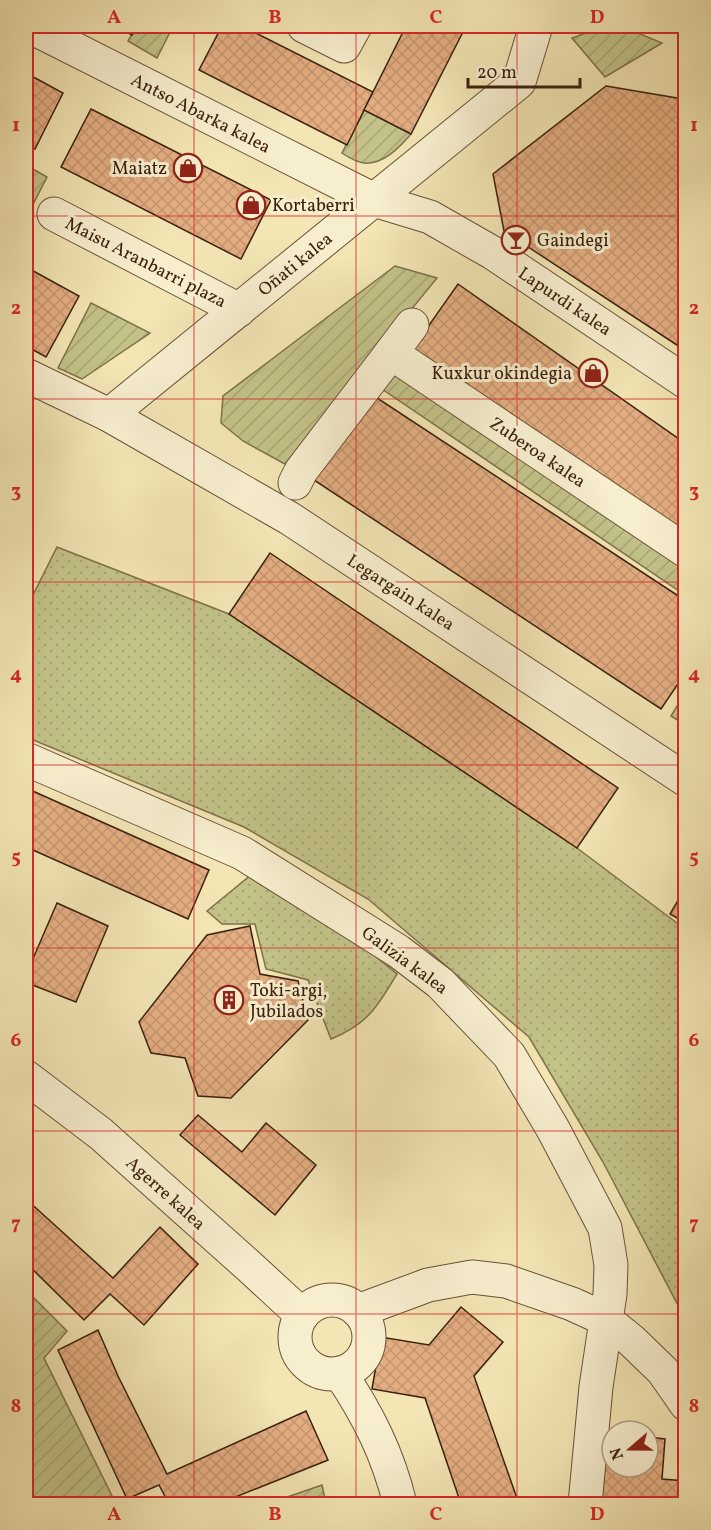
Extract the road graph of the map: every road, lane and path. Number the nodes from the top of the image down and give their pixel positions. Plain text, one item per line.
1 (29, 26) edge
2 (304, 26) edge
3 (355, 26) edge
4 (536, 26) edge
5 (374, 200) junction
6 (54, 214) dead end
7 (239, 310) junction
8 (412, 325) dead end
9 (391, 353) junction
10 (26, 375) edge
11 (686, 382) edge
12 (109, 415) junction
13 (295, 483) dead end
14 (686, 551) edge
15 (26, 759) edge
16 (686, 780) edge
17 (26, 1077) edge
18 (358, 1311) junction
19 (302, 1315) junction
20 (605, 1319) junction
21 (340, 1373) junction
22 (686, 1404) edge
23 (400, 1504) edge
24 (585, 1504) edge

1 - 5 street, Antso Abarka kalea
2 - 3 street
4 - 5 street, Oñati kalea
5 - 7 street, Oñati kalea
5 - 11 street, Lapurdi kalea
6 - 7 street, Maisu Aranbarri plaza
7 - 12 street, Oñati kalea
8 - 9 street
9 - 13 street
9 - 14 street, Zuberoa kalea
10 - 12 street, Legargain kalea
12 - 16 street, Legargain kalea
15 - 20 street, Galizia kalea
17 - 19 street, Agerre kalea
18 - 19 street
18 - 20 street
18 - 21 street
19 - 21 street
20 - 22 street
20 - 24 street, Galizia kalea
21 - 23 street

